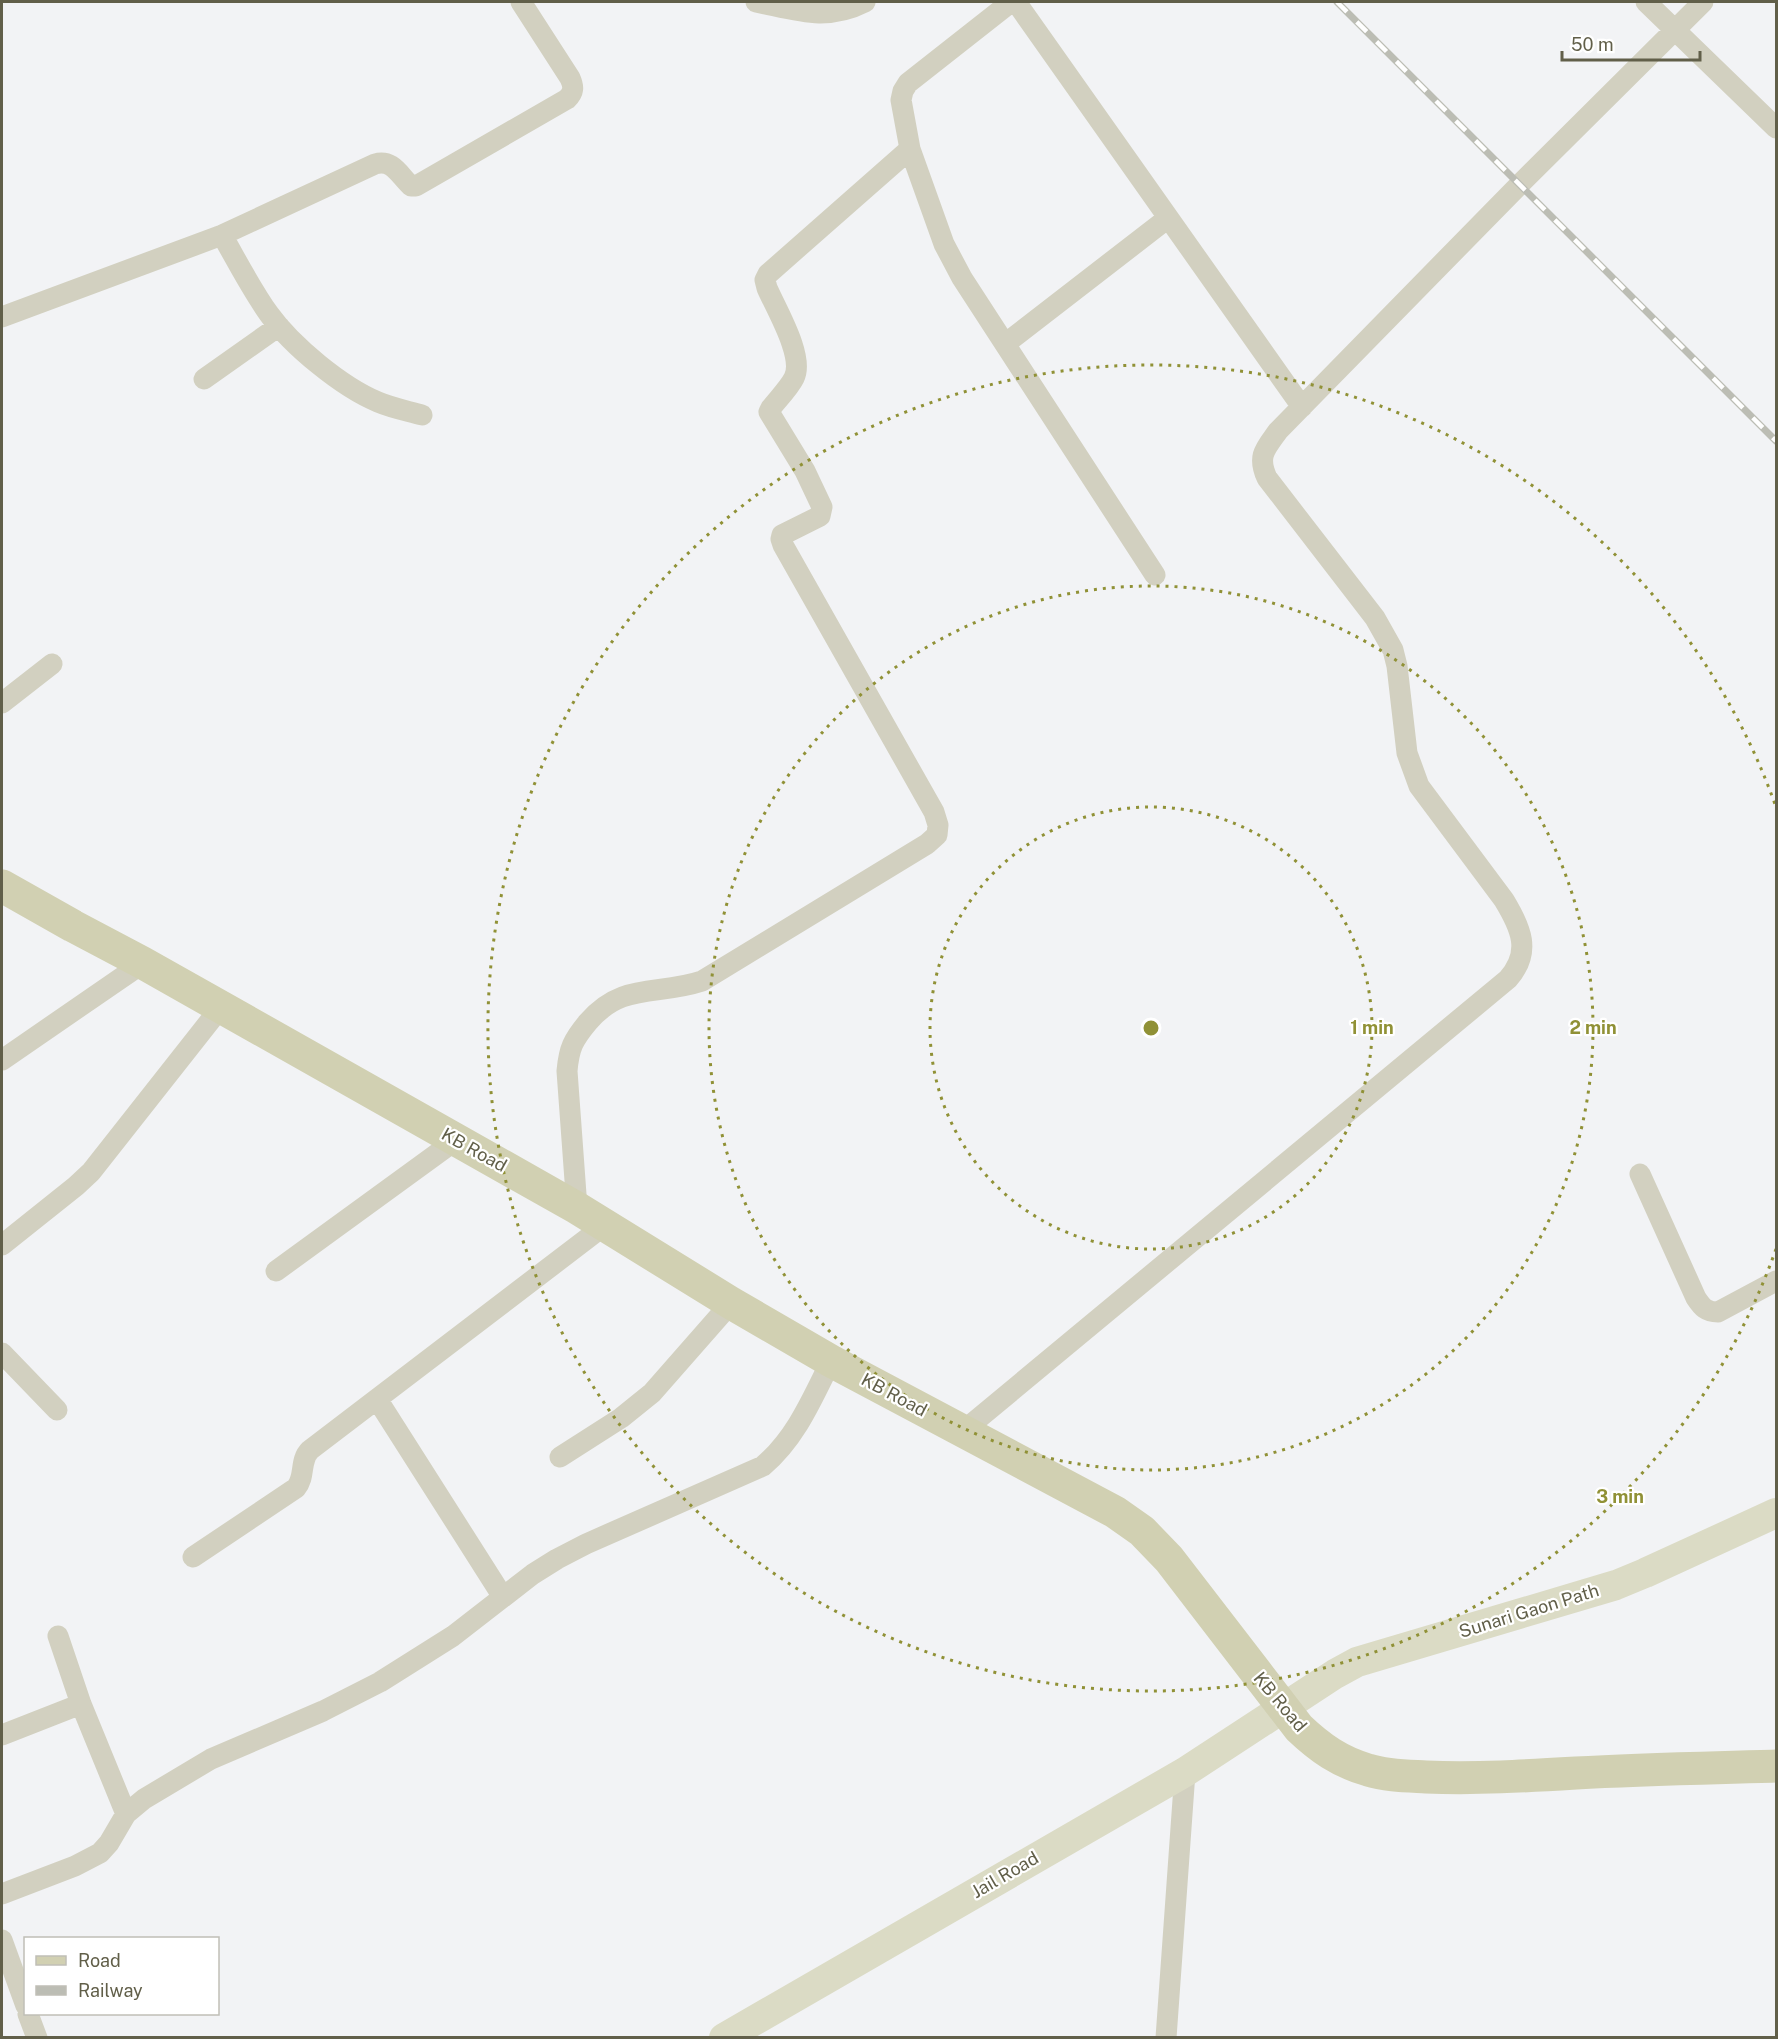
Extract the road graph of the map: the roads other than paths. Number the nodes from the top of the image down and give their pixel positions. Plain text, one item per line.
1 (521, 2) edge
2 (756, 2) edge
3 (865, 2) edge
4 (1011, 2) edge
5 (1016, 2) edge
6 (1646, 2) edge
7 (1703, 2) edge
8 (1675, 29) junction
9 (1776, 128) edge
10 (910, 149) junction
11 (1168, 218) junction
12 (222, 235) junction
13 (2, 317) edge
14 (279, 326) junction
15 (1005, 344) junction
16 (204, 380) dead end
17 (1302, 407) junction
18 (422, 415) dead end
19 (1155, 575) dead end
20 (52, 664) dead end
21 (2, 703) edge
22 (2, 886) edge
23 (143, 963) junction
24 (221, 1007) junction
25 (2, 1060) edge
26 (456, 1140) junction
27 (1640, 1174) dead end
28 (578, 1208) junction
29 (605, 1225) junction
30 (2, 1245) edge
31 (276, 1272) dead end
32 (1776, 1281) edge
33 (731, 1303) junction
34 (2, 1353) edge
35 (831, 1361) junction
36 (377, 1399) junction
37 (57, 1410) dead end
38 (962, 1432) junction
39 (560, 1457) dead end
40 (1776, 1513) edge
41 (193, 1557) dead end
42 (503, 1597) junction
43 (58, 1636) dead end
44 (81, 1704) junction
45 (1284, 1709) junction
46 (2, 1735) edge
47 (1776, 1766) edge
48 (1185, 1772) junction
49 (126, 1814) junction
50 (4, 1889) edge
51 (2, 1940) edge
52 (24, 2000) edge
53 (29, 2015) edge
54 (37, 2037) edge
55 (724, 2037) edge
56 (1166, 2037) edge

1 - 12 street
2 - 3 street
4 - 10 street
5 - 11 street
6 - 8 street
7 - 8 street
8 - 9 street
8 - 17 street
10 - 15 street
10 - 28 street
11 - 15 street
11 - 17 street
12 - 13 street
12 - 14 street
14 - 16 street
14 - 18 street
15 - 19 street
17 - 38 street
20 - 21 street
22 - 23 main road, KB Road
23 - 24 main road, KB Road
23 - 25 street
24 - 26 main road, KB Road
24 - 30 street
26 - 28 main road, KB Road
26 - 31 street
27 - 32 street
28 - 29 main road, KB Road
29 - 33 main road, KB Road
29 - 36 street
33 - 35 main road, KB Road
33 - 39 street
34 - 37 street
35 - 38 main road, KB Road
35 - 42 street
36 - 41 street
36 - 42 street
38 - 45 main road, KB Road
40 - 45 main road, Sunari Gaon Path
42 - 49 street
43 - 44 street
44 - 46 street
44 - 49 street
45 - 47 main road, KB Road
45 - 48 main road, Jail Road
48 - 55 main road, Jail Road
48 - 56 street
49 - 50 street
51 - 52 street
53 - 54 street

